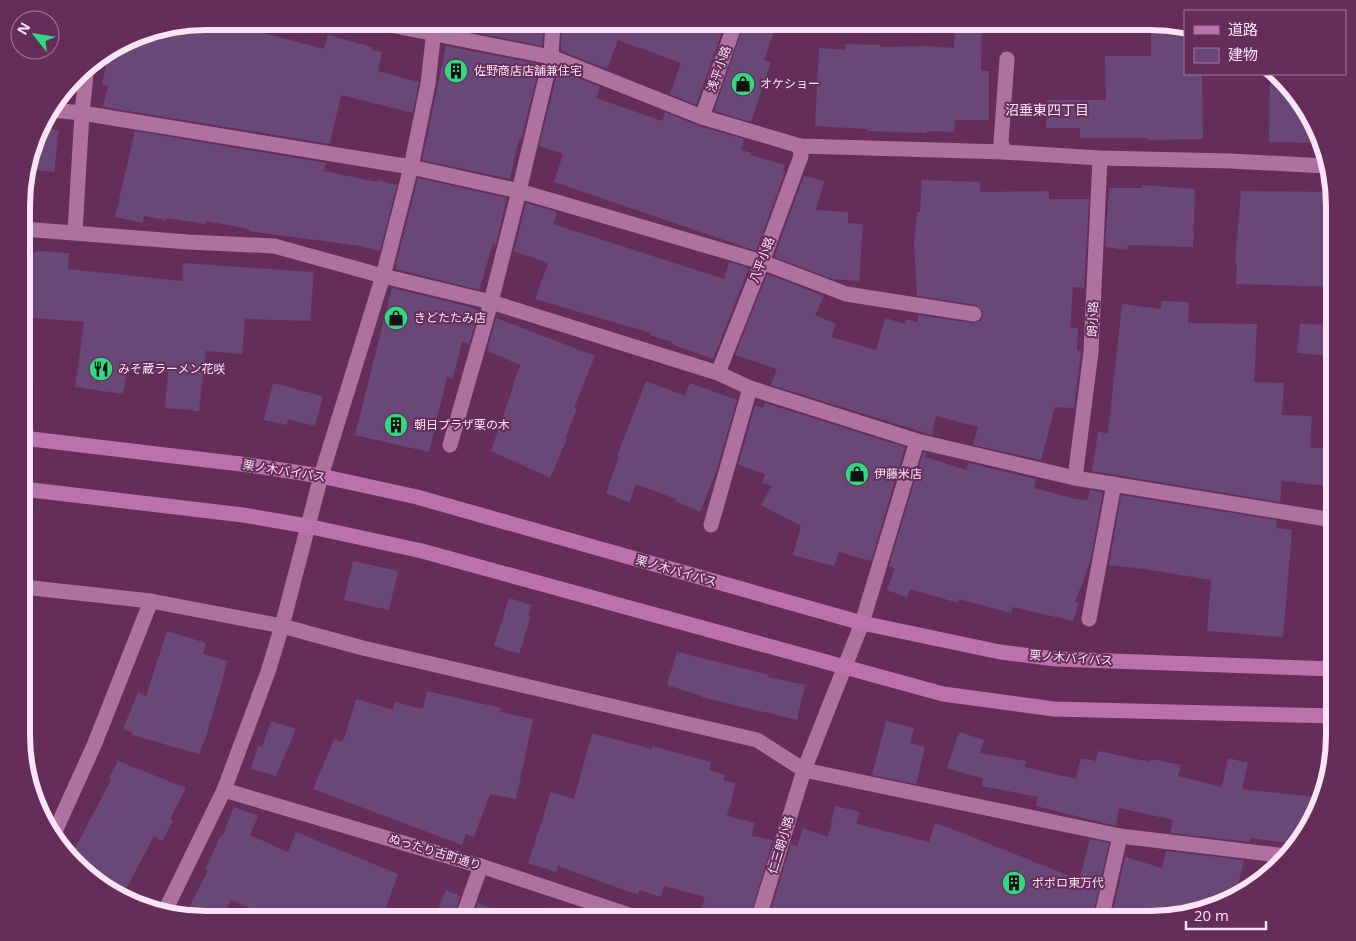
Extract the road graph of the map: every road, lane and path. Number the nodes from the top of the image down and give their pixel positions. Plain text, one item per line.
1 (434, 30) edge
2 (442, 30) edge
3 (552, 30) edge
4 (733, 30) edge
5 (551, 57) junction
6 (1007, 59) dead end
7 (86, 78) edge
8 (58, 111) edge
9 (82, 113) junction
10 (702, 117) junction
11 (800, 146) junction
12 (1004, 152) junction
13 (1100, 158) junction
14 (1321, 166) edge
15 (411, 167) junction
16 (519, 191) junction
17 (30, 229) edge
18 (75, 232) junction
19 (762, 262) junction
20 (383, 276) junction
21 (491, 302) junction
22 (974, 314) dead end
23 (718, 373) junction
24 (750, 388) junction
25 (30, 439) edge
26 (917, 441) junction
27 (450, 445) dead end
28 (320, 476) junction
29 (1075, 478) junction
30 (1114, 484) junction
31 (30, 490) edge
32 (1326, 522) edge
33 (711, 525) dead end
34 (307, 526) junction
35 (30, 588) edge
36 (151, 601) junction
37 (1088, 620) dead end
38 (862, 623) junction
39 (282, 626) junction
40 (843, 667) junction
41 (1326, 669) edge
42 (1326, 716) edge
43 (804, 770) junction
44 (224, 790) junction
45 (57, 829) edge
46 (1120, 836) junction
47 (1278, 855) edge
48 (481, 866) junction
49 (167, 907) edge
50 (465, 911) edge
51 (618, 911) edge
52 (761, 911) edge
53 (1103, 911) edge

1 - 15 street
2 - 5 street
3 - 5 street
4 - 10 street, 浅平小路
5 - 10 street
5 - 16 street
6 - 12 street
7 - 9 street
8 - 9 street
9 - 15 street
9 - 18 street
10 - 11 street
11 - 12 street
11 - 19 street, 八平小路
12 - 13 street
13 - 14 street
13 - 29 street, 朗小路
15 - 16 street
15 - 20 street
16 - 19 street
16 - 21 street
17 - 18 street
18 - 20 street
19 - 22 street
19 - 23 street, 八平小路
20 - 21 street
20 - 28 street
21 - 23 street
21 - 27 street
23 - 24 street
24 - 26 street
24 - 33 street
25 - 28 main road, 栗ノ木バイパス
26 - 29 street
26 - 38 street, 仁三朗小路
28 - 34 street
28 - 38 main road, 栗ノ木バイパス
29 - 30 street
30 - 32 street
30 - 37 street
31 - 34 main road
34 - 39 street
34 - 40 main road
35 - 36 street
36 - 39 street
36 - 45 street
38 - 40 street, 仁三朗小路
38 - 41 main road, 栗ノ木バイパス
39 - 43 street
39 - 44 street
40 - 42 main road
40 - 43 street, 仁三朗小路
43 - 46 street
43 - 52 street, 仁三朗小路
44 - 48 street, ぬったり古町通り
44 - 49 street
46 - 47 street
46 - 53 street
48 - 50 street
48 - 51 street, ぬったり古町通り

